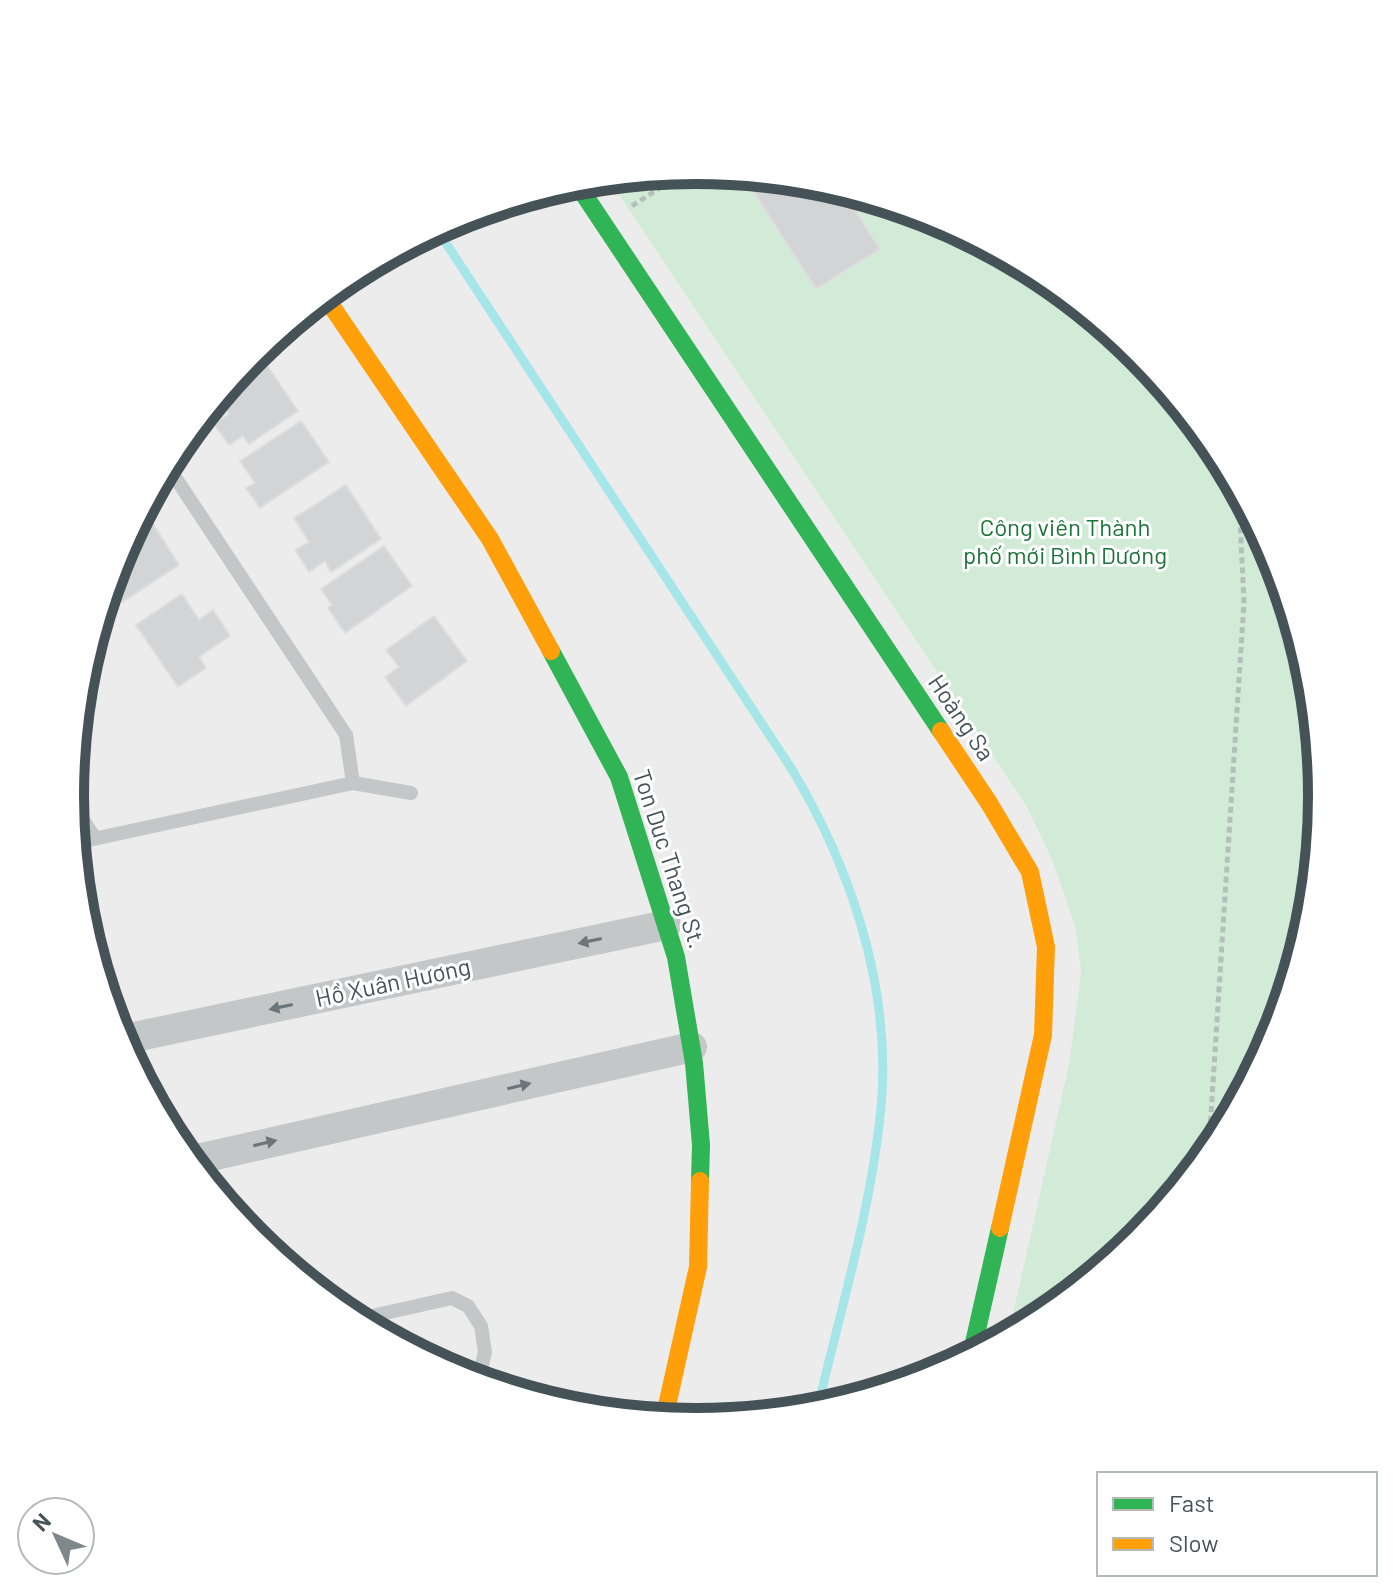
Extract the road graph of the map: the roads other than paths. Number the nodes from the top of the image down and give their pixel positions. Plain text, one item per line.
1 (584, 194) edge
2 (331, 305) edge
3 (174, 476) edge
4 (353, 783) junction
5 (411, 793) dead end
6 (85, 822) edge
7 (95, 838) junction
8 (85, 840) edge
9 (666, 925) junction
10 (134, 1037) edge
11 (692, 1047) junction
12 (203, 1158) edge
13 (373, 1316) edge
14 (974, 1341) edge
15 (481, 1369) edge
16 (667, 1407) edge

1 - 14 street, Hoàng Sa
2 - 9 street, Ton Duc Thang St.
3 - 4 lane
4 - 5 lane
4 - 7 lane
6 - 7 lane
7 - 8 lane
9 -> 10 street, Hồ Xuân Hương
9 - 11 street, Ton Duc Thang St.
12 -> 11 street
11 - 16 street, Ton Duc Thang St.
13 - 15 lane

